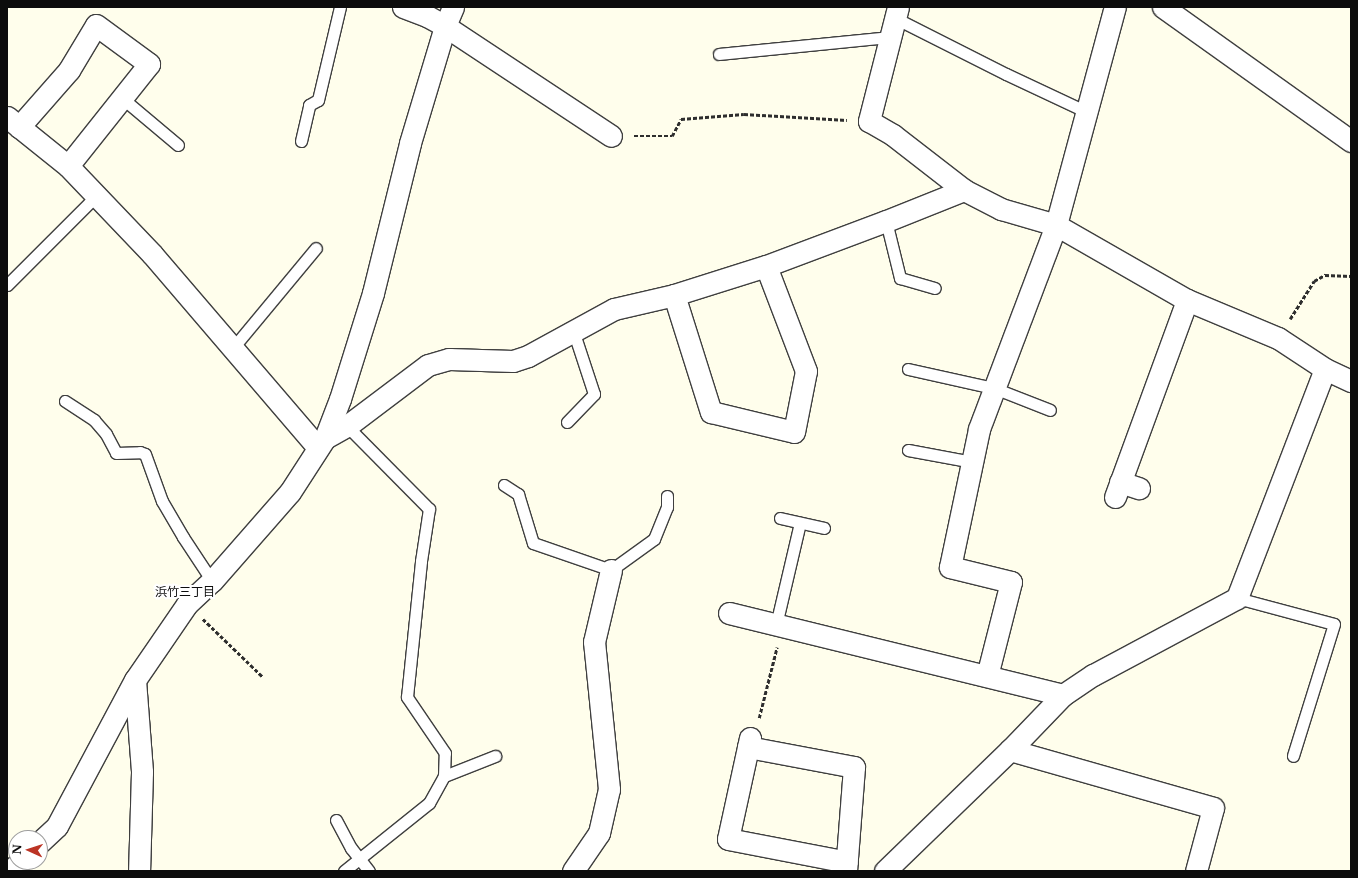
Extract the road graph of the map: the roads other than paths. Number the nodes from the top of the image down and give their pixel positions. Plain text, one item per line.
1 (340, 7) edge
2 (402, 7) edge
3 (453, 7) edge
4 (1115, 7) edge
5 (1163, 7) edge
6 (894, 21) edge
7 (445, 26) junction
8 (719, 54) dead end
9 (122, 98) junction
10 (1085, 111) junction
11 (13, 122) edge
12 (611, 136) road end
13 (301, 141) dead end
14 (1351, 141) edge
15 (178, 145) dead end
16 (68, 166) junction
17 (964, 190) junction
18 (96, 196) junction
19 (886, 221) junction
20 (1056, 225) junction
21 (316, 248) dead end
22 (766, 266) junction
23 (7, 285) edge
24 (935, 288) dead end
25 (674, 295) junction
26 (1187, 300) junction
27 (573, 330) junction
28 (232, 349) junction
29 (908, 369) dead end
30 (1326, 369) junction
31 (1351, 381) edge
32 (994, 388) junction
33 (65, 401) dead end
34 (1050, 410) dead end
35 (568, 422) dead end
36 (347, 426) junction
37 (322, 443) junction
38 (908, 450) dead end
39 (972, 462) junction
40 (504, 485) dead end
41 (1125, 489) dead end
42 (668, 496) dead end
43 (780, 518) dead end
44 (800, 523) junction
45 (824, 528) dead end
46 (611, 570) junction
47 (212, 581) junction
48 (1237, 598) junction
49 (729, 613) dead end
50 (779, 625) junction
51 (987, 676) junction
52 (135, 680) junction
53 (1062, 695) junction
54 (1010, 750) junction
55 (495, 756) dead end
56 (1293, 756) dead end
57 (444, 776) junction
58 (336, 820) dead end
59 (48, 835) edge
60 (361, 858) junction
61 (847, 866) edge
62 (139, 871) edge
63 (344, 871) edge
64 (369, 871) edge
65 (573, 871) edge
66 (886, 871) edge
67 (1196, 871) edge

1 - 13 lane
2 - 7 street
3 - 7 street
4 - 10 street
5 - 14 street
6 - 8 lane
6 - 10 lane
6 - 17 street
7 - 12 street
7 - 37 street
9 - 11 street
9 - 15 lane
9 - 16 street
10 - 20 street
11 - 16 street
16 - 18 street
17 - 19 street
17 - 20 street
18 - 23 lane
18 - 28 street
19 - 22 street
19 - 24 lane
20 - 26 street
20 - 32 street
21 - 28 lane
22 - 25 street
22 - 25 street
25 - 27 street
26 - 30 street
26 - 41 street
27 - 35 lane
27 - 36 street
28 - 37 street
29 - 32 lane
30 - 31 street
30 - 48 street
32 - 34 lane
32 - 39 street
33 - 47 lane
36 - 37 street
36 - 57 lane
37 - 47 street
38 - 39 lane
39 - 51 street
40 - 46 lane
42 - 46 lane
43 - 44 lane
44 - 45 lane
44 - 50 lane
46 - 65 street
47 - 52 street
48 - 53 street
48 - 56 lane
49 - 50 street
50 - 51 street
51 - 53 street
52 - 59 street
52 - 62 street
53 - 54 street
54 - 66 street
54 - 67 street
55 - 57 lane
57 - 60 lane
58 - 60 lane
60 - 63 lane
60 - 64 lane
61 - 61 street

